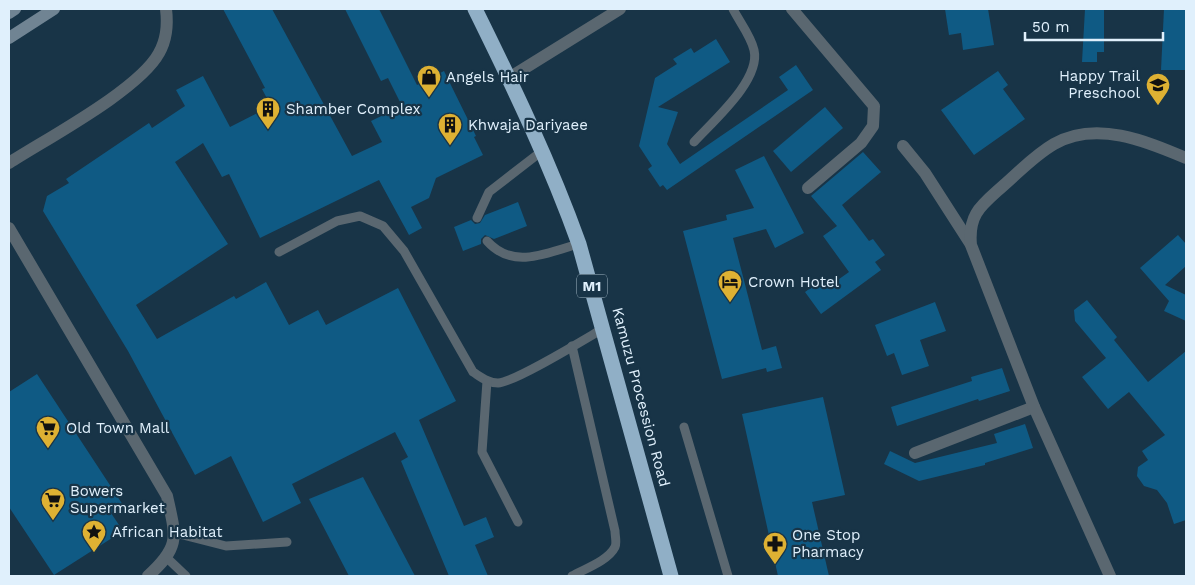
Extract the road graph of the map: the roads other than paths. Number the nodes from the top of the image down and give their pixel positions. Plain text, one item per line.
1 (15, 9) edge
2 (54, 9) edge
3 (166, 9) edge
4 (475, 9) edge
5 (620, 9) edge
6 (733, 9) edge
7 (792, 9) edge
8 (9, 13) edge
9 (9, 38) edge
10 (509, 78) junction
11 (694, 142) dead end
12 (903, 146) dead end
13 (542, 151) junction
14 (1186, 158) edge
15 (9, 163) edge
16 (808, 188) dead end
17 (477, 218) dead end
18 (9, 228) edge
19 (488, 241) dead end
20 (579, 244) junction
21 (971, 245) junction
22 (280, 252) dead end
23 (604, 328) junction
24 (572, 346) junction
25 (487, 382) junction
26 (1034, 407) junction
27 (684, 427) dead end
28 (914, 454) dead end
29 (518, 522) dead end
30 (175, 533) junction
31 (287, 542) dead end
32 (167, 558) junction
33 (148, 576) edge
34 (186, 576) edge
35 (572, 576) edge
36 (671, 576) edge
37 (728, 576) edge
38 (1110, 576) edge

1 - 8 main road
2 - 9 main road
3 - 15 street
4 - 10 highway, Kamuzu Procession Road / M1
5 - 10 street
6 - 11 lane
7 - 16 street
10 - 13 highway, Kamuzu Procession Road / M1
12 - 21 street
13 - 17 lane
13 - 20 highway, Kamuzu Procession Road / M1
14 - 21 street
18 - 30 street
19 - 20 lane
20 - 23 highway, Kamuzu Procession Road / M1
21 - 26 street
22 - 25 lane
23 - 24 lane
23 - 36 highway, Kamuzu Procession Road / M1
24 - 25 lane
24 - 35 lane
25 - 29 lane
26 - 28 street
26 - 38 street
27 - 37 lane
30 - 31 lane
30 - 32 street
32 - 33 street
32 - 34 lane

